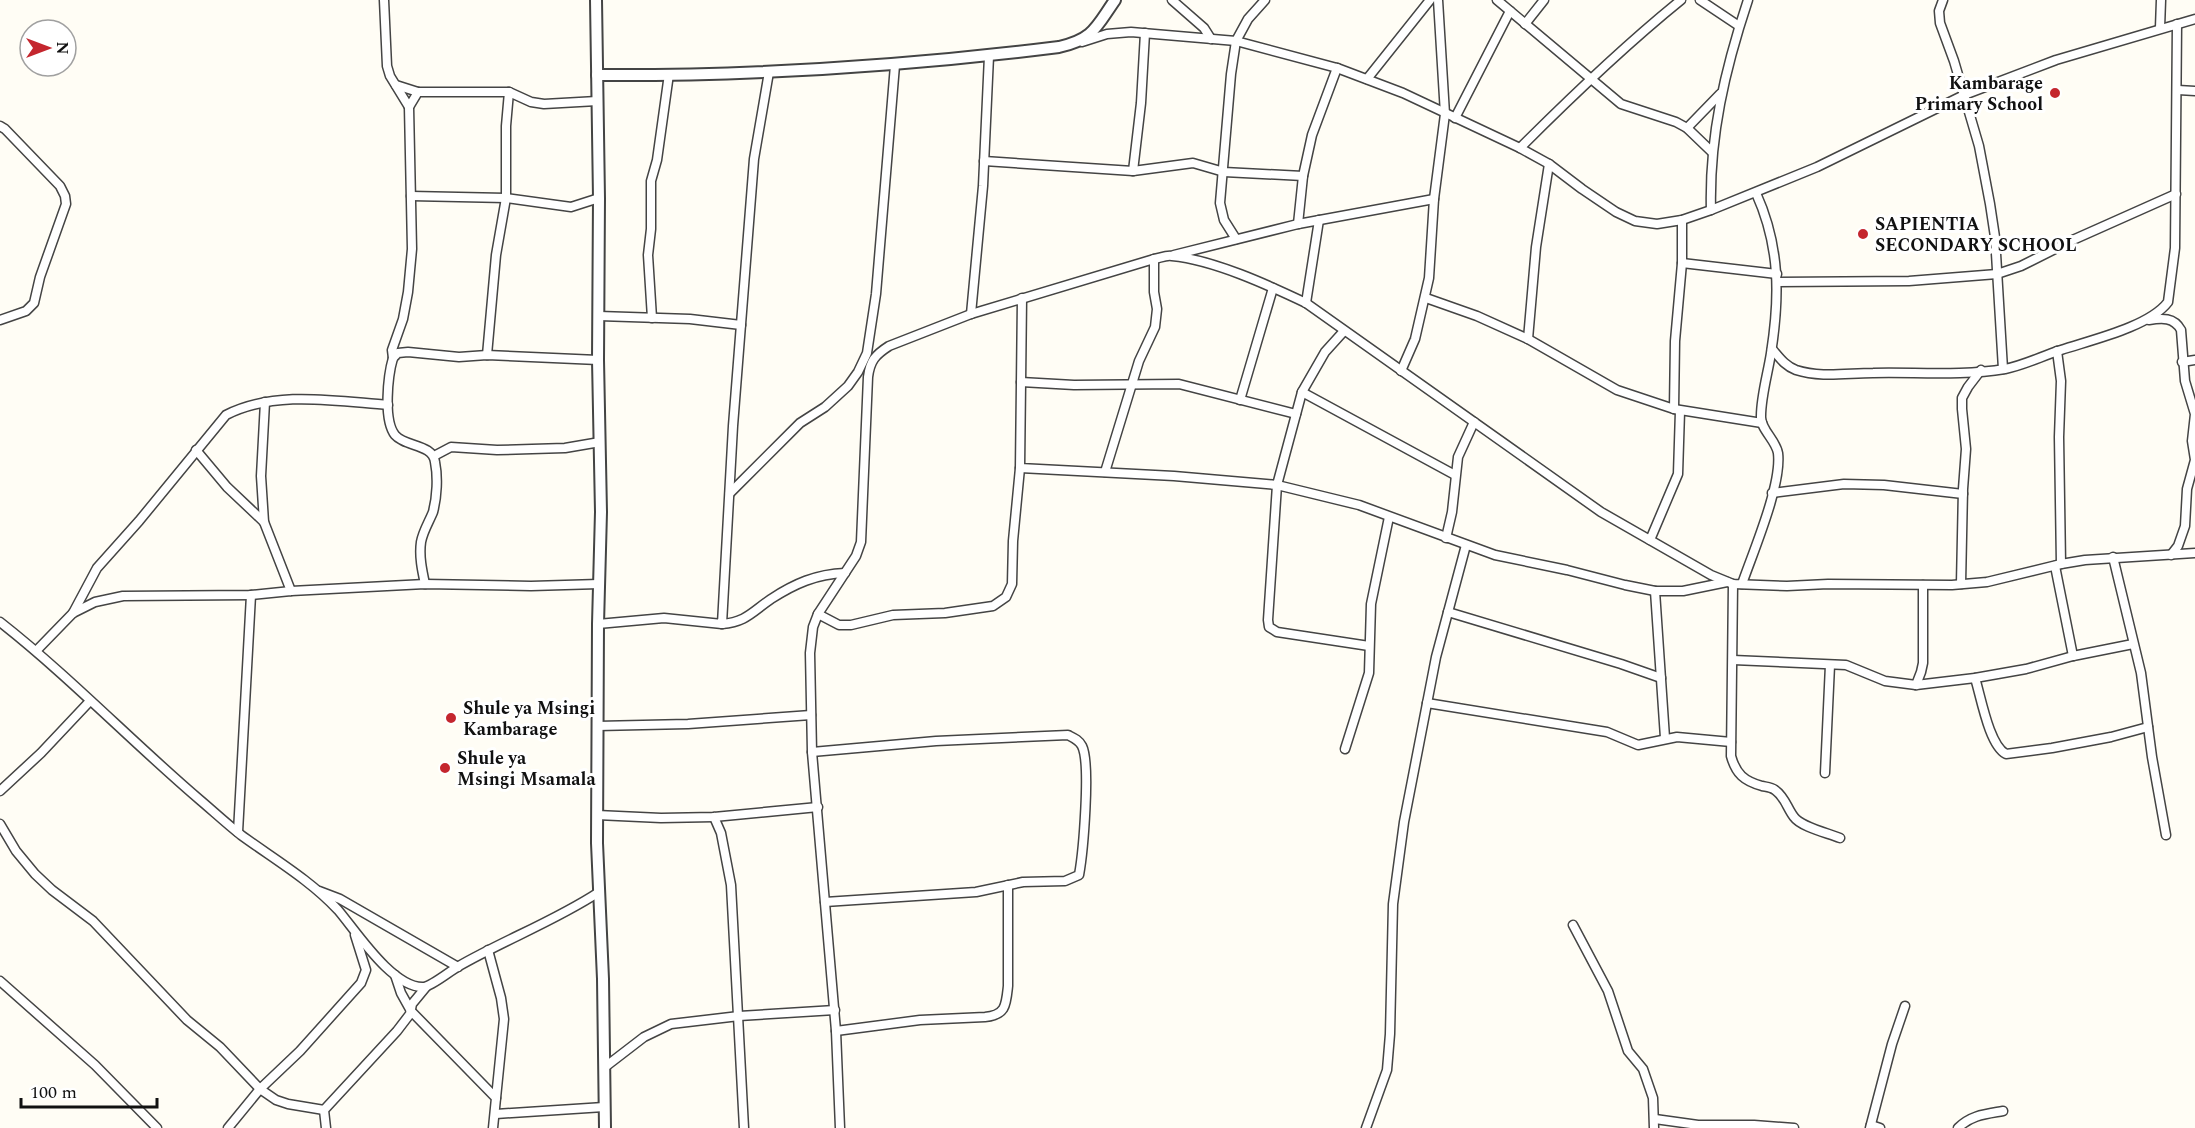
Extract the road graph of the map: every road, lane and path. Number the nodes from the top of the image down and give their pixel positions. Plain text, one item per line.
1 (384, 0) edge
2 (596, 0) edge
3 (1115, 0) edge
4 (1172, 0) edge
5 (1265, 0) edge
6 (1430, 0) edge
7 (1438, 0) edge
8 (1497, 0) edge
9 (1544, 0) edge
10 (1681, 0) edge
11 (1700, 0) edge
12 (1749, 0) edge
13 (1943, 0) edge
14 (2161, 0) edge
15 (1510, 11) junction
16 (2195, 19) edge
17 (1526, 24) junction
18 (2177, 24) junction
19 (1740, 26) junction
20 (2160, 28) junction
21 (1144, 33) junction
22 (1211, 39) junction
23 (1236, 41) junction
24 (1079, 42) junction
25 (989, 56) junction
26 (895, 65) junction
27 (1336, 68) junction
28 (769, 72) junction
29 (669, 74) junction
30 (597, 75) junction
31 (1367, 79) junction
32 (1590, 79) junction
33 (396, 85) junction
34 (2178, 90) junction
35 (2195, 90) edge
36 (418, 92) junction
37 (509, 92) junction
38 (1721, 94) junction
39 (1964, 95) junction
40 (597, 101) junction
41 (409, 107) junction
42 (1444, 114) junction
43 (1455, 118) junction
44 (0, 126) edge
45 (1687, 128) junction
46 (1520, 148) junction
47 (1712, 152) junction
48 (984, 161) junction
49 (1549, 164) junction
50 (1133, 171) junction
51 (1224, 172) junction
52 (1303, 176) junction
53 (1756, 193) junction
54 (2176, 194) junction
55 (411, 196) junction
56 (506, 198) junction
57 (599, 198) junction
58 (1434, 199) junction
59 (1711, 210) junction
60 (1319, 220) junction
61 (1682, 220) junction
62 (1298, 224) junction
63 (1236, 239) junction
64 (1170, 256) junction
65 (1154, 259) junction
66 (1682, 263) junction
67 (1997, 274) junction
68 (1777, 278) junction
69 (1273, 288) junction
70 (1022, 298) junction
71 (1426, 298) junction
72 (2168, 302) junction
73 (1306, 303) junction
74 (971, 314) junction
75 (598, 316) junction
76 (652, 318) junction
77 (0, 320) edge
78 (2142, 321) junction
79 (2177, 323) junction
80 (741, 325) junction
81 (1344, 331) junction
82 (1528, 339) junction
83 (1772, 349) junction
84 (2057, 351) junction
85 (486, 355) junction
86 (393, 358) junction
87 (598, 360) junction
88 (2195, 360) edge
89 (2182, 362) junction
90 (2003, 369) junction
91 (1981, 370) junction
92 (1401, 371) junction
93 (1022, 382) junction
94 (1132, 385) junction
95 (1302, 392) junction
96 (1240, 400) junction
97 (265, 402) junction
98 (388, 405) junction
99 (1677, 410) junction
100 (1296, 414) junction
101 (1473, 422) junction
102 (1762, 423) junction
103 (600, 442) junction
104 (196, 450) junction
105 (434, 456) junction
106 (2195, 460) edge
107 (1020, 468) junction
108 (1105, 472) junction
109 (1455, 475) junction
110 (1277, 485) junction
111 (730, 493) junction
112 (1772, 493) junction
113 (1963, 494) junction
114 (1389, 517) junction
115 (264, 522) junction
116 (1446, 538) junction
117 (1650, 540) junction
118 (1466, 545) junction
119 (2195, 553) edge
120 (2171, 555) junction
121 (2113, 557) junction
122 (2058, 565) junction
123 (845, 573) junction
124 (1734, 583) junction
125 (425, 584) junction
126 (598, 584) junction
127 (1961, 584) junction
128 (1923, 585) junction
129 (291, 591) junction
130 (1655, 591) junction
131 (252, 595) junction
132 (1448, 612) junction
133 (72, 613) junction
134 (818, 614) junction
135 (0, 622) edge
136 (598, 624) junction
137 (722, 624) junction
138 (2133, 644) junction
139 (1369, 646) junction
140 (37, 650) junction
141 (2073, 656) junction
142 (1732, 660) junction
143 (1830, 665) junction
144 (1661, 678) junction
145 (1975, 678) junction
146 (1916, 685) junction
147 (90, 701) junction
148 (1427, 703) junction
149 (811, 715) junction
150 (597, 726) junction
151 (2148, 727) junction
152 (1665, 738) junction
153 (1731, 742) junction
154 (1345, 749) dead end
155 (812, 752) junction
156 (1825, 773) dead end
157 (0, 791) edge
158 (818, 807) junction
159 (597, 815) junction
160 (714, 817) junction
161 (0, 824) edge
162 (238, 832) junction
163 (2166, 835) dead end
164 (1840, 838) dead end
165 (1008, 885) junction
166 (316, 890) junction
167 (599, 892) junction
168 (825, 902) junction
169 (1573, 925) dead end
170 (353, 929) junction
171 (488, 950) junction
172 (458, 967) junction
173 (395, 975) junction
174 (0, 981) edge
175 (426, 987) junction
176 (1905, 1006) dead end
177 (835, 1010) junction
178 (411, 1011) junction
179 (739, 1016) junction
180 (836, 1031) junction
181 (605, 1067) junction
182 (260, 1089) junction
183 (496, 1098) junction
184 (604, 1107) junction
185 (324, 1110) junction
186 (2003, 1111) dead end
187 (496, 1114) junction
188 (1654, 1124) edge
189 (1874, 1127) edge
190 (157, 1128) edge
191 (228, 1128) edge
192 (326, 1128) edge
193 (493, 1128) edge
194 (605, 1128) edge
195 (744, 1128) edge
196 (840, 1128) edge
197 (1366, 1128) edge
198 (1794, 1128) edge
199 (1958, 1128) edge

1 - 33 street
2 - 30 street
3 - 24 street
4 - 22 street
5 - 23 street
6 - 31 street
7 - 42 street
8 - 15 street
9 - 17 street
10 - 32 street
11 - 19 street
12 - 19 street
13 - 39 street
14 - 20 street
15 - 17 street
15 - 43 street
16 - 18 street
17 - 32 street
18 - 20 street
18 - 34 street
19 - 38 street
20 - 39 street
21 - 22 street
21 - 24 street
21 - 50 street
22 - 23 street
23 - 27 street
23 - 51 street
24 - 25 street
25 - 26 street
25 - 48 street
26 - 28 street
26 - 111 street
27 - 31 street
27 - 52 street
28 - 29 street
28 - 80 street
29 - 30 street
29 - 76 street
30 - 40 street
31 - 42 street
32 - 45 street
32 - 46 street
33 - 36 street
33 - 41 street
34 - 35 street
34 - 54 street
36 - 37 street
36 - 41 street
37 - 40 street
37 - 56 street
38 - 45 street
38 - 47 street
39 - 53 street
39 - 67 street
40 - 57 street
41 - 55 street
42 - 43 street
42 - 58 street
43 - 46 street
44 - 77 street
45 - 47 street
46 - 49 street
47 - 59 street
48 - 50 street
48 - 74 street
49 - 61 street
49 - 82 street
50 - 51 street
51 - 52 street
51 - 63 street
52 - 62 street
53 - 59 street
53 - 68 street
54 - 67 street
54 - 72 street
55 - 56 street
55 - 86 street
56 - 57 street
56 - 85 street
57 - 75 street
58 - 60 street
58 - 71 street
59 - 61 street
60 - 62 street
60 - 73 street
61 - 66 street
62 - 63 street
63 - 64 street
64 - 65 street
64 - 69 street
65 - 70 street
65 - 94 street
66 - 68 street
66 - 99 street
67 - 68 street
67 - 90 street
68 - 83 street
69 - 73 street
69 - 96 street
70 - 74 street
70 - 93 street
71 - 82 street
71 - 92 street
72 - 78 street
72 - 79 street
73 - 81 street
74 - 123 street
75 - 76 street
75 - 87 street
76 - 80 street
78 - 79 street
78 - 84 street
79 - 89 street
80 - 111 street
81 - 92 street
81 - 95 street
82 - 99 street
83 - 91 street
83 - 102 street
84 - 90 street
84 - 122 street
85 - 86 street
85 - 87 street
86 - 98 street
87 - 103 street
88 - 89 street
89 - 106 street
90 - 91 street
91 - 113 street
92 - 101 street
93 - 94 street
93 - 107 street
94 - 96 street
94 - 108 street
95 - 100 street
95 - 109 street
96 - 100 street
97 - 98 street
97 - 104 street
97 - 115 street
98 - 105 street
99 - 102 street
99 - 117 street
100 - 110 street
101 - 109 street
101 - 117 street
102 - 112 street
103 - 105 street
103 - 126 street
104 - 115 street
104 - 133 street
105 - 125 street
106 - 120 street
107 - 108 street
107 - 134 street
108 - 110 street
109 - 116 street
110 - 114 street
110 - 139 street
111 - 137 street
112 - 113 street
112 - 124 street
113 - 127 street
114 - 116 street
114 - 139 street
115 - 129 street
116 - 118 street
117 - 124 street
118 - 130 street
118 - 132 street
119 - 120 street
120 - 121 street
121 - 122 street
121 - 138 street
122 - 127 street
122 - 141 street
123 - 134 street
123 - 137 street
124 - 128 street
124 - 130 street
124 - 142 street
125 - 126 street
125 - 129 street
126 - 136 street
127 - 128 street
128 - 146 street
129 - 131 street
130 - 144 street
131 - 133 street
131 - 162 street
132 - 144 street
132 - 148 street
133 - 140 street
134 - 149 street
135 - 140 street
136 - 137 street
136 - 150 street
138 - 141 street
138 - 151 street
139 - 154 street
140 - 147 street
141 - 145 street
142 - 143 street
142 - 153 street
143 - 146 street
143 - 156 street
144 - 152 street
145 - 146 street
145 - 151 street
147 - 157 street
147 - 162 street
148 - 152 street
148 - 197 street
149 - 150 street
149 - 155 street
150 - 159 street
151 - 163 street
152 - 153 street
153 - 164 street
155 - 158 street
155 - 165 street
158 - 160 street
158 - 168 street
159 - 160 street
159 - 167 street
160 - 179 street
161 - 182 street
162 - 166 street
165 - 168 street
165 - 180 street
166 - 170 street
166 - 172 street
167 - 171 street
167 - 181 street
168 - 177 street
169 - 188 street
170 - 173 street
170 - 182 street
171 - 172 street
171 - 183 street
172 - 175 street
173 - 175 street
173 - 178 street
174 - 190 street
175 - 178 street
176 - 189 street
177 - 179 street
177 - 180 street
178 - 183 street
178 - 185 street
179 - 181 street
179 - 195 street
180 - 196 street
181 - 184 street
182 - 185 street
182 - 191 street
183 - 187 street
184 - 187 street
184 - 194 street
185 - 192 street
186 - 199 street
187 - 193 street
188 - 198 street

